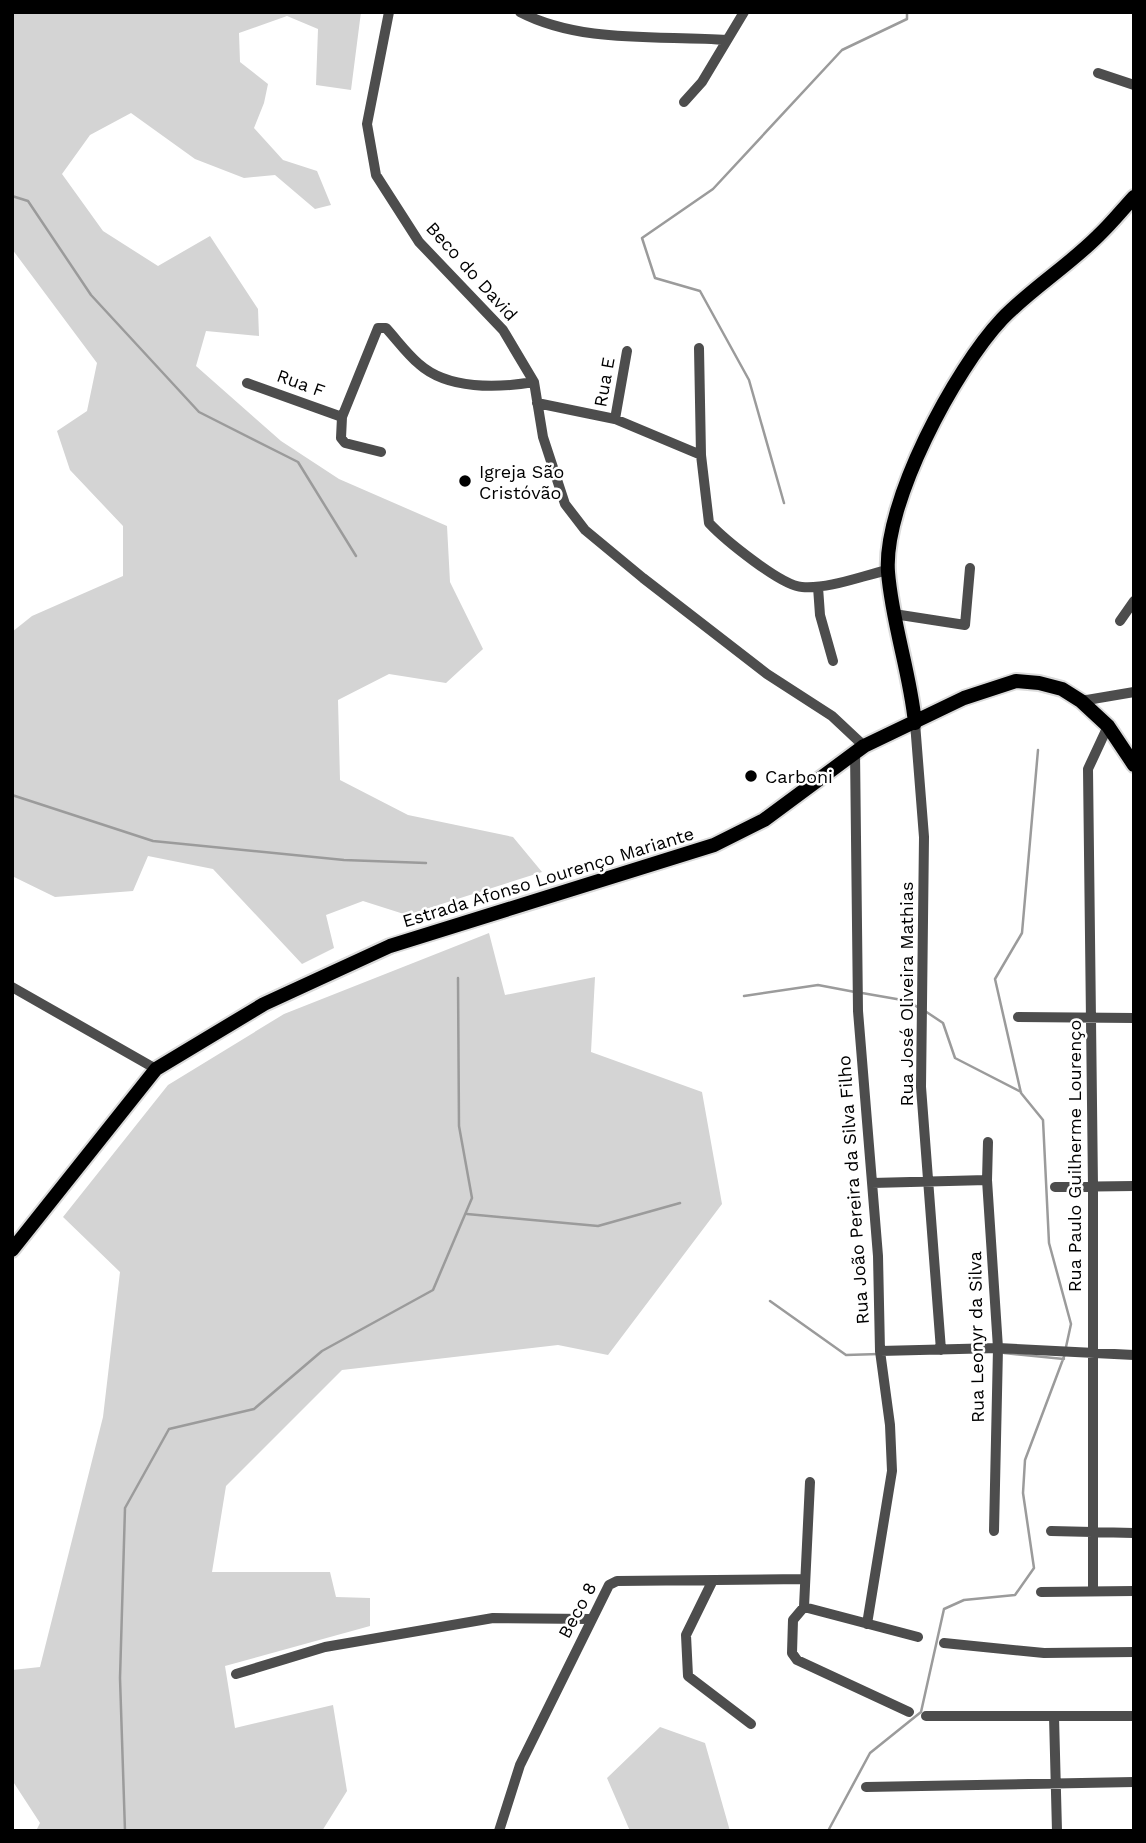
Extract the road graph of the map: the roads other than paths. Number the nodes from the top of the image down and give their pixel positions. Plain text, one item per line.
1 (390, 12) edge
2 (520, 12) edge
3 (744, 12) edge
4 (727, 40) junction
5 (1098, 73) dead end
6 (1134, 85) edge
7 (684, 102) dead end
8 (1134, 197) edge
9 (699, 348) dead end
10 (627, 351) dead end
11 (534, 382) junction
12 (247, 383) dead end
13 (537, 403) junction
14 (342, 417) junction
15 (615, 419) junction
16 (381, 452) dead end
17 (701, 454) junction
18 (970, 568) dead end
19 (888, 570) junction
20 (818, 587) junction
21 (1134, 601) edge
22 (894, 614) junction
23 (1120, 621) dead end
24 (833, 661) dead end
25 (1134, 692) edge
26 (1081, 701) junction
27 (915, 723) junction
28 (1108, 726) junction
29 (860, 749) junction
30 (1134, 765) edge
31 (12, 987) edge
32 (1018, 1017) dead end
33 (1091, 1017) junction
34 (1134, 1018) edge
35 (156, 1069) junction
36 (988, 1142) dead end
37 (929, 1180) junction
38 (988, 1180) junction
39 (872, 1183) junction
40 (1093, 1186) junction
41 (1134, 1186) edge
42 (1055, 1187) dead end
43 (12, 1250) edge
44 (998, 1348) junction
45 (941, 1350) junction
46 (880, 1351) junction
47 (1092, 1354) junction
48 (1134, 1355) edge
49 (810, 1482) dead end
50 (994, 1531) dead end
51 (1051, 1531) dead end
52 (1092, 1533) junction
53 (1134, 1533) edge
54 (805, 1579) junction
55 (712, 1583) junction
56 (1093, 1591) junction
57 (1134, 1591) edge
58 (1041, 1592) dead end
59 (804, 1607) junction
60 (590, 1619) junction
61 (867, 1624) junction
62 (918, 1637) dead end
63 (944, 1643) dead end
64 (1134, 1652) edge
65 (236, 1674) dead end
66 (909, 1712) dead end
67 (926, 1716) dead end
68 (1054, 1716) junction
69 (1134, 1716) edge
70 (751, 1724) dead end
71 (1055, 1781) junction
72 (1134, 1782) edge
73 (866, 1787) dead end
74 (499, 1831) edge
75 (1057, 1831) edge

1 - 11 street, Beco do David
2 - 4 street
3 - 4 street
4 - 7 street
5 - 6 street
8 - 19 main road
9 - 17 street
10 - 15 street, Rua E
11 - 13 street, Beco do David
11 - 14 street
12 - 14 street, Rua F
13 - 15 street
13 - 29 street, Beco do David
14 - 16 street
15 - 17 street
17 - 20 street
18 - 22 street
19 - 20 street
19 - 22 main road
20 - 24 street
21 - 23 street
22 - 27 main road
25 - 26 street
26 - 27 main road, Estrada Afonso Lourenço Mariante
26 - 28 main road, Estrada Afonso Lourenço Mariante
27 - 29 main road, Estrada Afonso Lourenço Mariante
27 - 37 street, Rua José Oliveira Mathias
28 - 30 main road, Estrada Afonso Lourenço Mariante
28 - 33 street, Rua Paulo Guilherme Lourenço
29 - 35 main road, Estrada Afonso Lourenço Mariante
29 - 39 street, Rua João Pereira da Silva Filho
31 - 35 street
32 - 33 street
33 - 34 street
33 - 40 street, Rua Paulo Guilherme Lourenço
35 - 43 main road, Estrada Afonso Lourenço Mariante
36 - 38 street, Rua Leonyr da Silva
37 - 38 street
37 - 39 street
37 - 45 street, Rua José Oliveira Mathias
38 - 44 street, Rua Leonyr da Silva
39 - 46 street, Rua João Pereira da Silva Filho
40 - 41 street
40 - 42 street
40 - 47 street, Rua Paulo Guilherme Lourenço
44 - 45 street
44 - 47 street
44 - 50 street, Rua Leonyr da Silva
45 - 46 street
46 - 61 street, Rua João Pereira da Silva Filho
47 - 48 street
47 - 52 street, Rua Paulo Guilherme Lourenço
49 - 54 street
51 - 52 street
52 - 53 street
52 - 56 street, Rua Paulo Guilherme Lourenço
54 - 55 street, Beco 8
54 - 59 street
55 - 60 street, Beco 8
55 - 70 street
56 - 57 street
56 - 58 street
59 - 61 street
59 - 66 street
60 - 65 street
60 - 74 street, Beco 8
61 - 62 street
63 - 64 street
67 - 68 street
68 - 69 street
68 - 71 street
71 - 72 street
71 - 73 street
71 - 75 street

